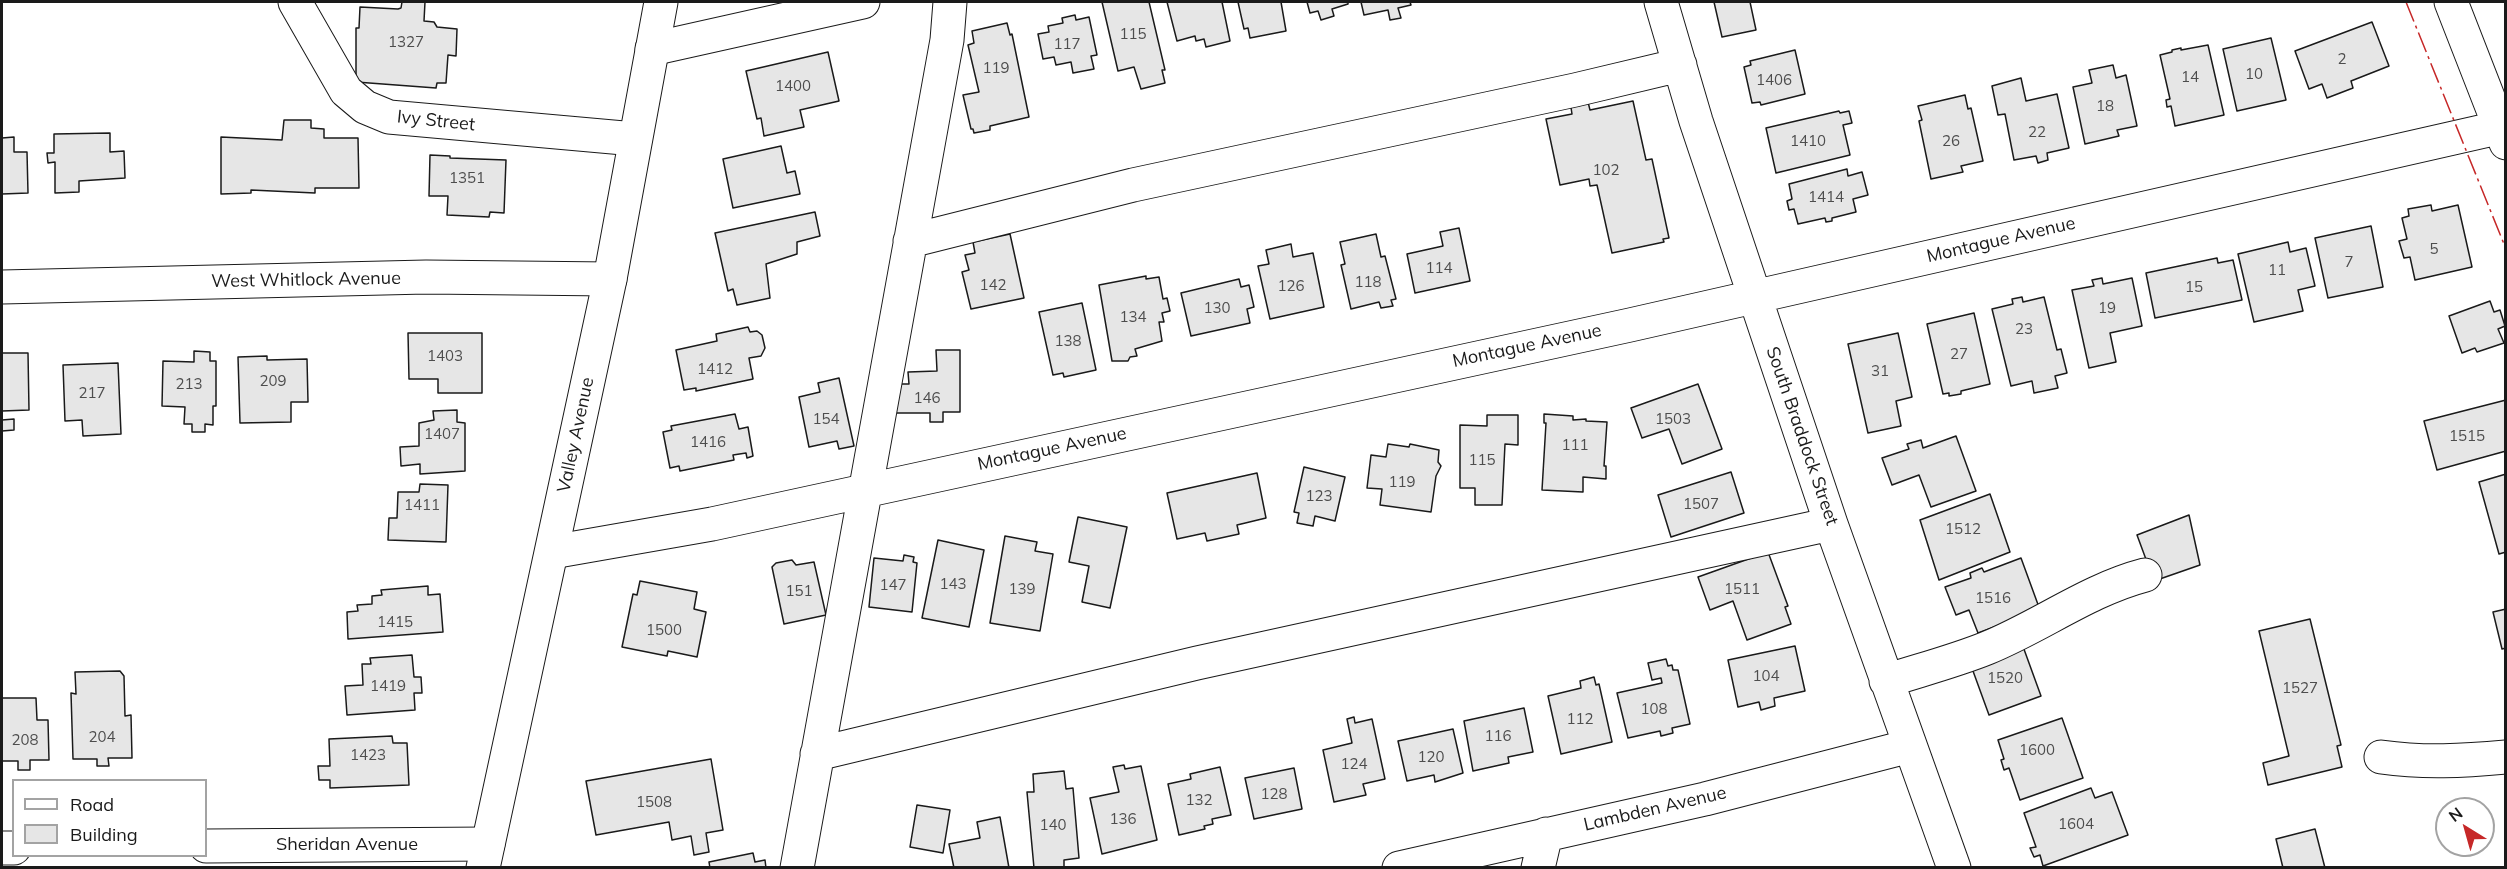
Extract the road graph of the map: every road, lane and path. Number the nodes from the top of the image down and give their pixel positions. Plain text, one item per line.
1 (295, 2) edge
2 (661, 2) edge
3 (863, 2) edge
4 (950, 2) edge
5 (1661, 2) edge
6 (2451, 2) edge
7 (652, 49) junction
8 (1680, 65) junction
9 (2503, 132) edge
10 (635, 139) junction
11 (910, 241) junction
12 (610, 279) junction
13 (2, 287) edge
14 (1755, 296) junction
15 (866, 490) junction
16 (1832, 524) junction
17 (552, 552) junction
18 (2145, 575) dead end
19 (1886, 681) junction
20 (1910, 746) junction
21 (817, 754) junction
22 (2505, 756) edge
23 (2381, 757) dead end
24 (1546, 834) junction
25 (207, 846) edge
26 (485, 856) edge
27 (797, 867) edge
28 (1399, 867) edge
29 (1538, 867) edge
30 (1954, 867) edge

1 - 10 street, Ivy Street
2 - 7 street, Valley Avenue
3 - 7 street
4 - 11 street
5 - 8 street, South Braddock Street
6 - 9 street
7 - 10 street, Valley Avenue
8 - 11 street
8 - 14 street, South Braddock Street
9 - 14 street, Montague Avenue
10 - 12 street, Valley Avenue
11 - 15 street
12 - 13 street, West Whitlock Avenue
12 - 17 street, Valley Avenue
14 - 15 street, Montague Avenue
14 - 16 street, South Braddock Street
15 - 17 street, Montague Avenue
15 - 21 street
16 - 19 street, South Braddock Street
16 - 21 street
17 - 26 street, Valley Avenue
18 - 19 street
19 - 20 street, South Braddock Street
20 - 24 street, Lambden Avenue
20 - 30 street, South Braddock Street
21 - 27 street
22 - 23 street
24 - 28 street, Lambden Avenue
24 - 29 street
25 - 26 street, Sheridan Avenue

